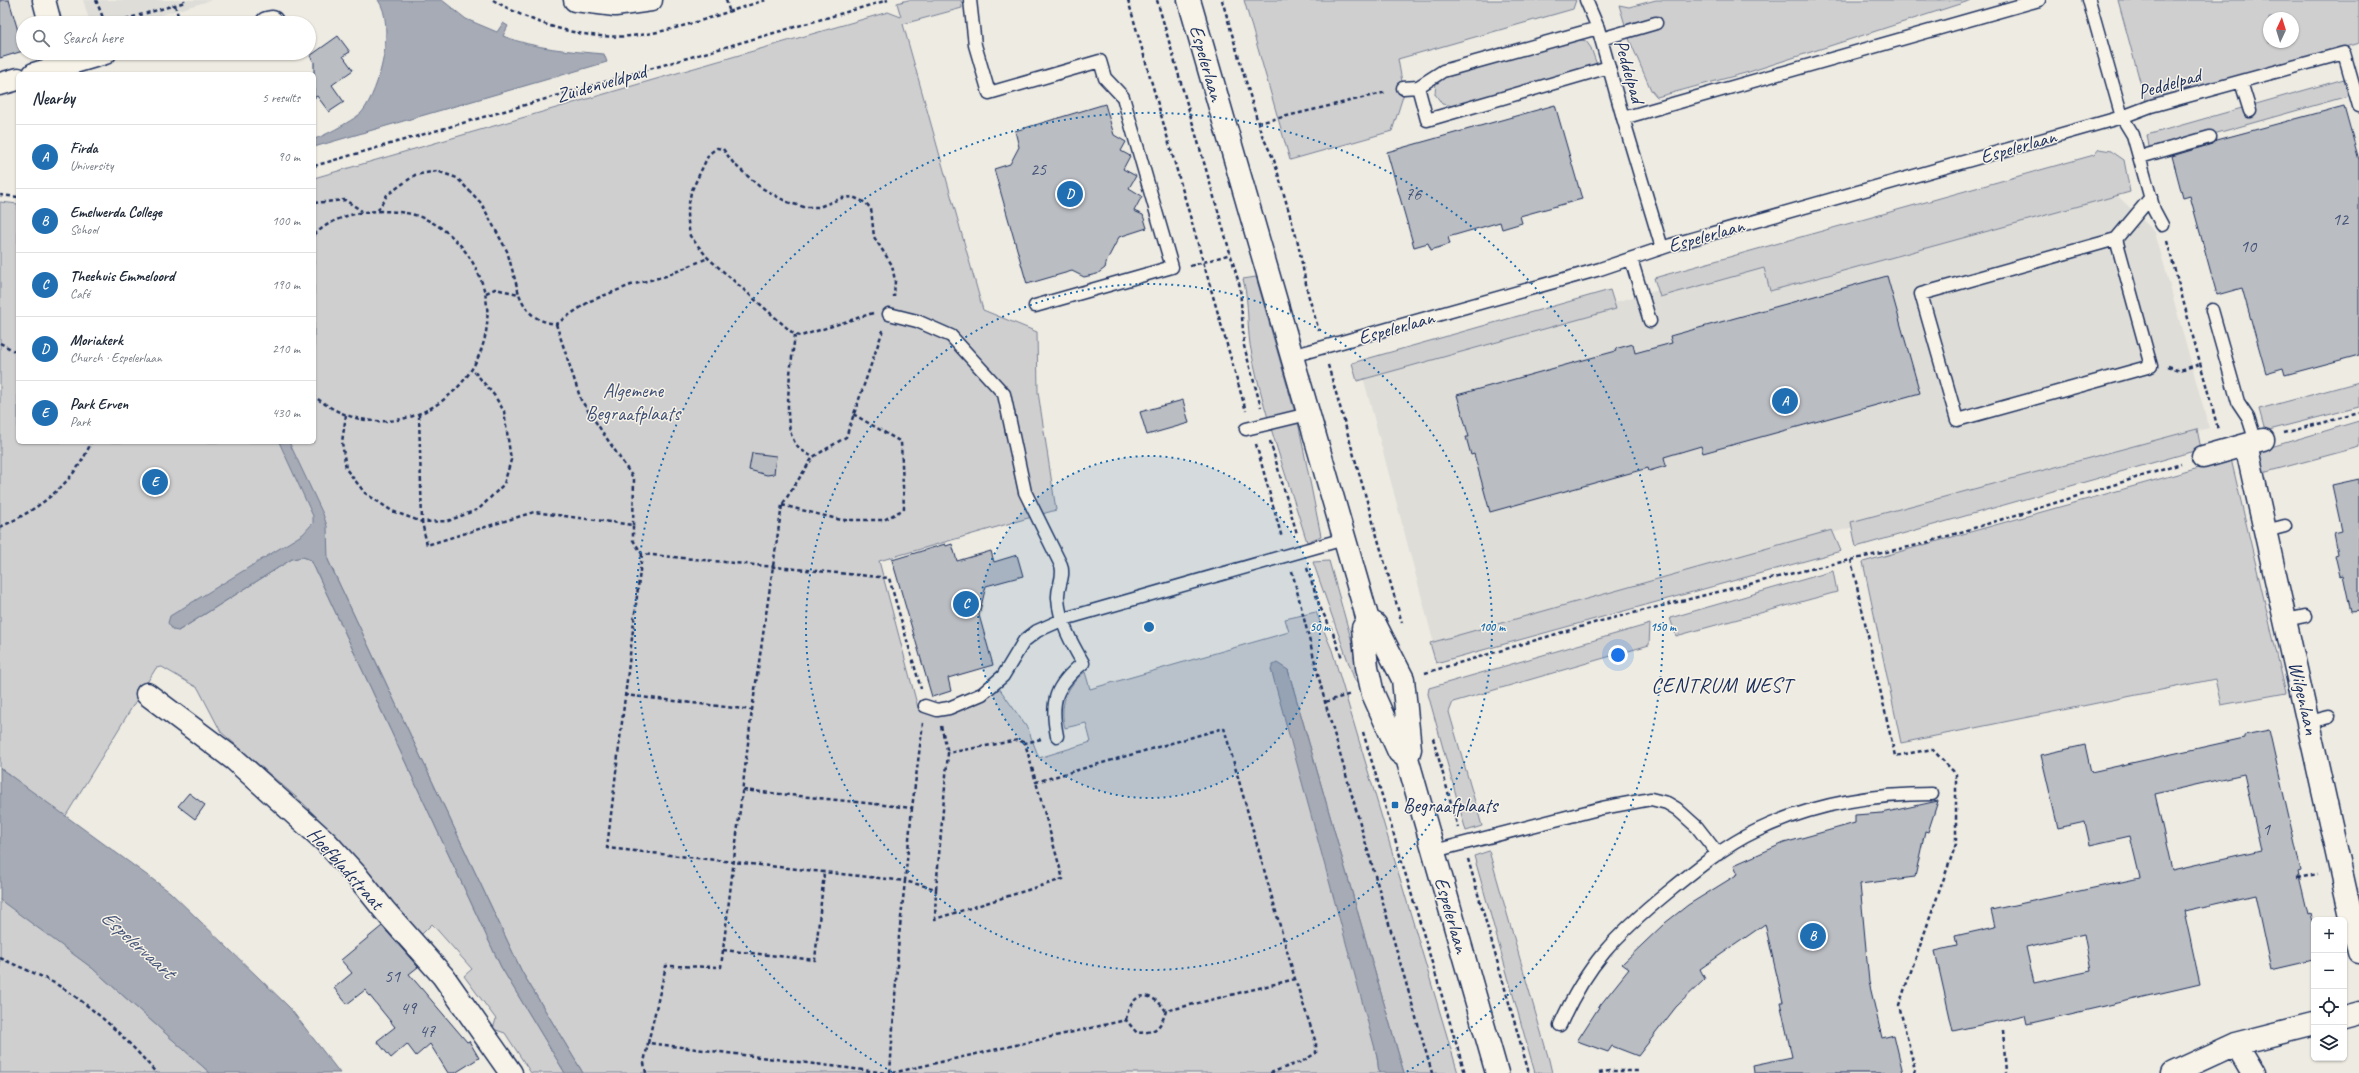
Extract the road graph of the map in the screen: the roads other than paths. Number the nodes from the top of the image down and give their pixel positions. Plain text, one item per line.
1 (44, 0) edge
2 (575, 0) edge
3 (651, 0) edge
4 (970, 0) edge
5 (1189, 0) edge
6 (1586, 0) edge
7 (2039, 0) edge
8 (2088, 0) edge
9 (48, 16) edge
10 (1656, 23) dead end
11 (1599, 33) junction
12 (59, 60) edge
13 (1609, 67) junction
14 (38, 72) edge
15 (16, 80) edge
16 (2241, 82) junction
17 (0, 84) edge
18 (1418, 86) junction
19 (1403, 88) road end
20 (2359, 106) edge
21 (2250, 111) dead end
22 (2122, 117) junction
23 (1624, 118) junction
24 (2210, 137) dead end
25 (2140, 157) junction
26 (2151, 197) junction
27 (2162, 225) road end
28 (2116, 239) junction
29 (1662, 248) junction
30 (1631, 259) junction
31 (1036, 306) dead end
32 (2212, 310) dead end
33 (889, 314) road end
34 (1650, 321) dead end
35 (1292, 356) junction
36 (1308, 414) junction
37 (1249, 429) road end
38 (2255, 443) junction
39 (2203, 457) road end
40 (1344, 539) junction
41 (1064, 619) junction
42 (1368, 620) junction
43 (147, 694) dead end
44 (931, 708) road end
45 (1057, 736) dead end
46 (1407, 758) junction
47 (1932, 794) dead end
48 (1434, 851) junction
49 (1718, 854) junction
50 (2359, 952) edge
51 (2359, 1014) edge
52 (2347, 1016) edge
53 (1560, 1025) dead end
54 (2311, 1025) edge
55 (2236, 1044) junction
56 (511, 1073) edge
57 (1497, 1073) edge
58 (2173, 1073) edge
59 (2253, 1073) edge

1 - 9 street
2 - 3 street
4 - 31 lane
5 - 35 street, Espelerlaan
6 - 11 lane
7 - 23 lane, Peddelpad
8 - 22 lane, Peddelpad
10 - 11 lane
11 - 13 lane, Peddelpad
11 - 18 lane, Peddelpad
12 - 14 street
13 - 18 lane
13 - 23 lane, Peddelpad
15 - 17 street
16 - 20 lane, Peddelpad
16 - 21 lane
16 - 22 lane, Peddelpad
18 - 19 lane, Peddelpad
22 - 25 lane
22 - 29 lane, Espelerlaan
23 - 29 lane
24 - 25 lane
25 - 26 lane
26 - 27 lane
26 - 28 lane
28 - 28 lane
29 - 30 lane, Espelerlaan
30 - 34 lane
30 - 35 lane, Espelerlaan
32 - 38 lane
33 - 41 lane
35 - 36 street, Espelerlaan
36 - 37 lane
36 - 40 street, Espelerlaan
38 - 39 street
38 - 50 street, Wilgenlaan
40 - 41 lane
40 - 42 street, Espelerlaan
41 - 44 lane
41 - 45 lane
42 - 46 street, Espelerlaan
42 - 46 street, Espelerlaan
43 - 56 street, Hoefbladstraat
46 - 48 street, Espelerlaan
47 - 49 lane
48 - 49 lane
48 - 57 street, Espelerlaan
49 - 53 lane
51 - 52 street
54 - 55 street
55 - 58 street
55 - 59 street

